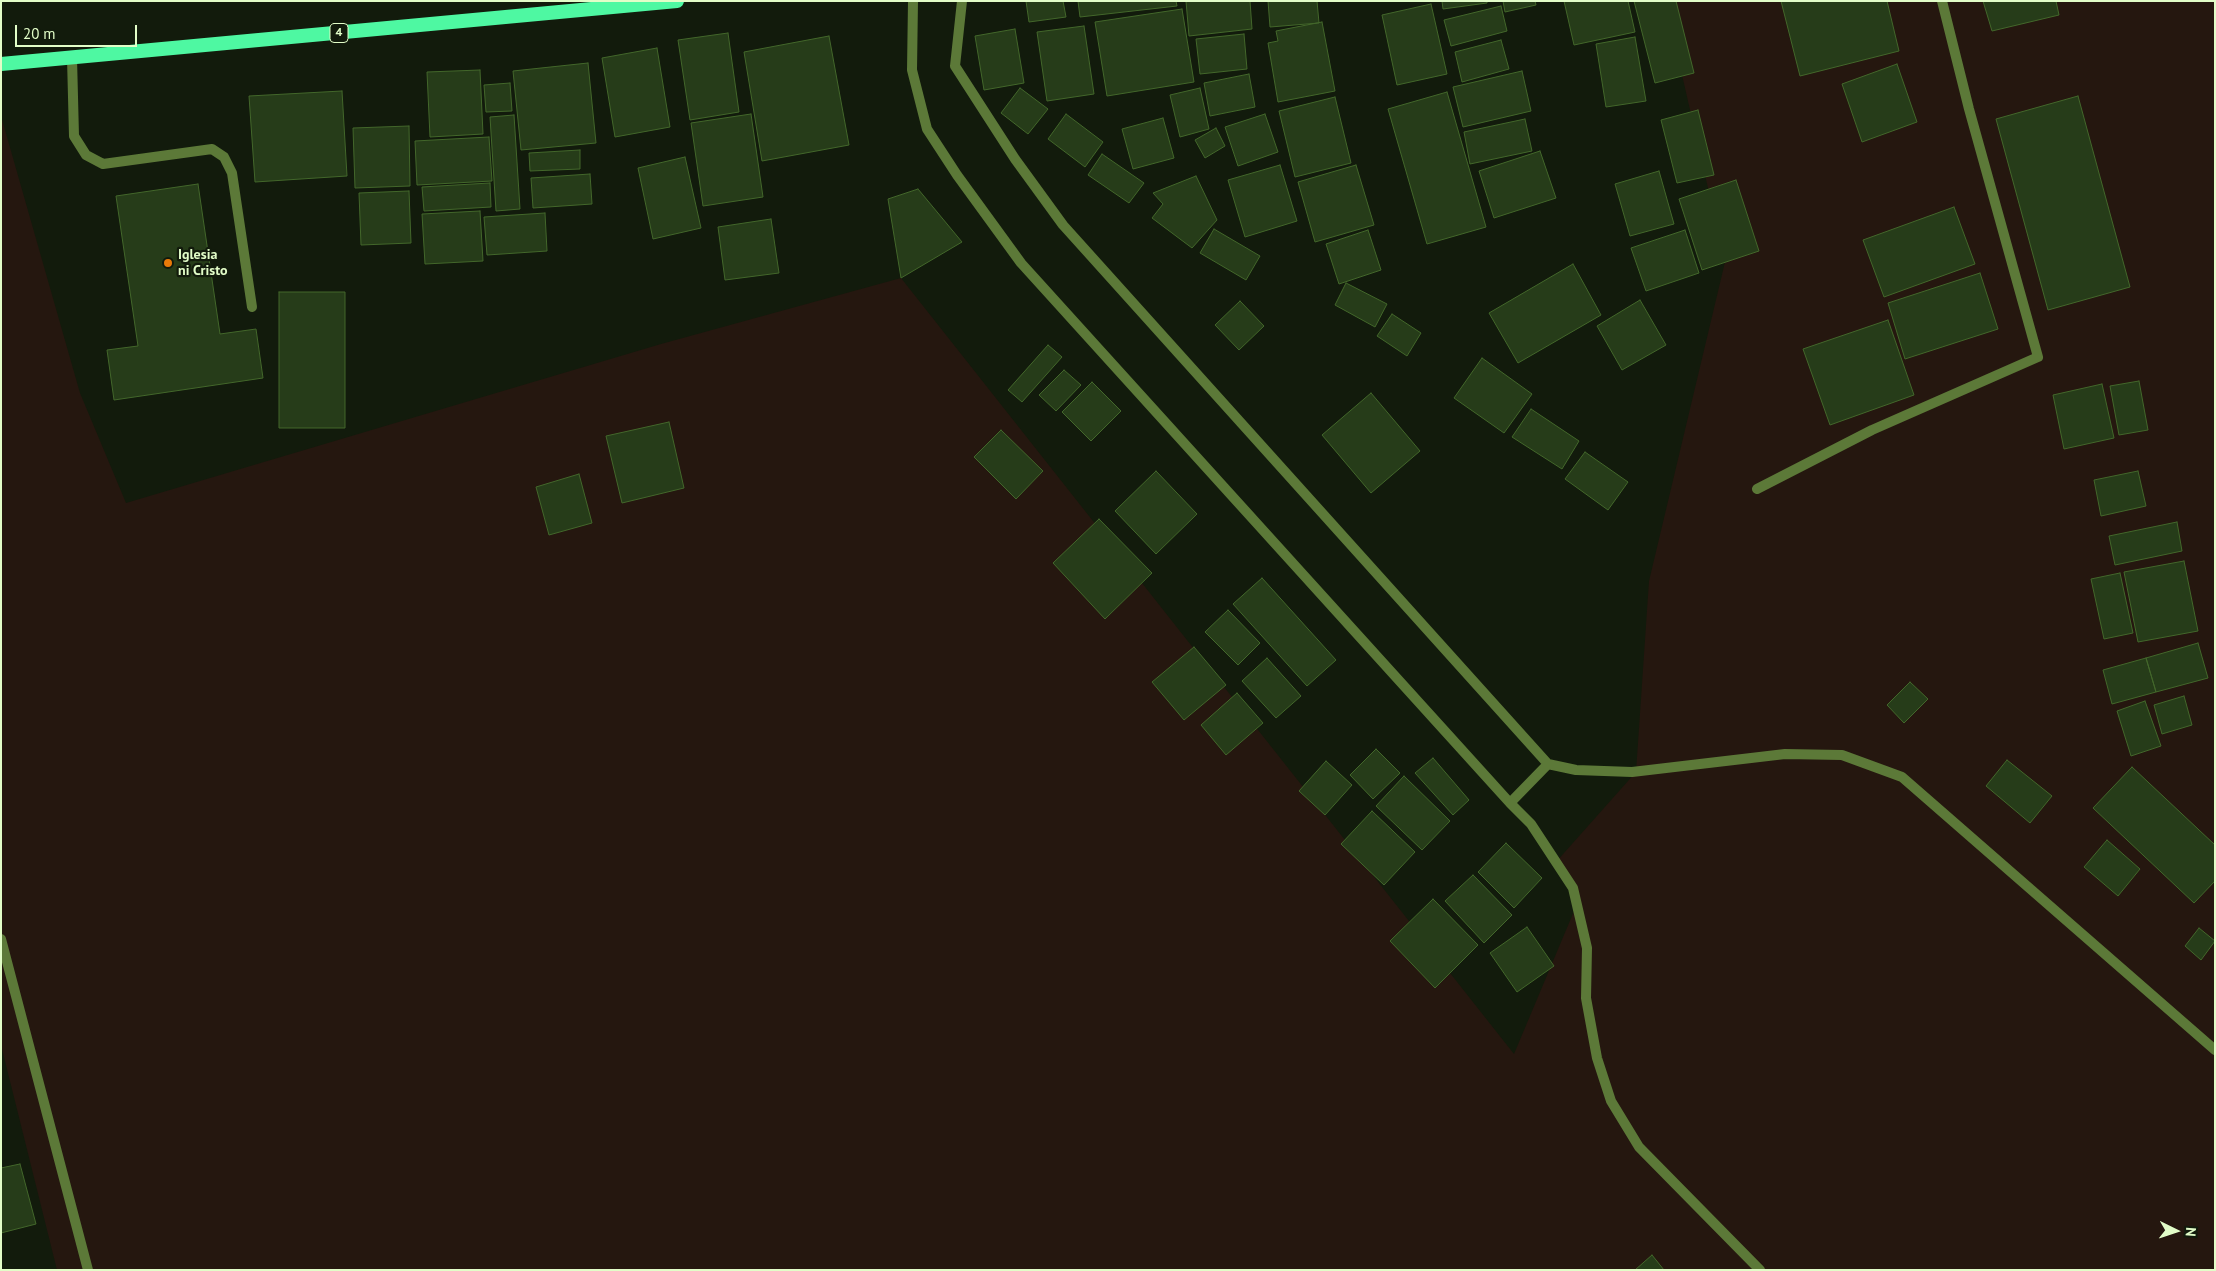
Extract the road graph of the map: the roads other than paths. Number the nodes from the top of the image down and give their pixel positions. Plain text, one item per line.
1 (677, 1) edge
2 (913, 1) edge
3 (962, 1) edge
4 (1942, 1) edge
5 (72, 58) junction
6 (1, 64) edge
7 (252, 307) dead end
8 (1757, 489) dead end
9 (1548, 764) junction
10 (1510, 803) junction
11 (1, 939) edge
12 (6, 971) edge
13 (2215, 1050) edge
14 (88, 1270) edge
15 (1760, 1270) edge

1 - 5 highway, 4
2 - 10 street
3 - 9 street
4 - 8 street
5 - 6 highway, 4
5 - 7 street
9 - 10 street
9 - 13 street
10 - 15 street
11 - 12 street
12 - 14 street

